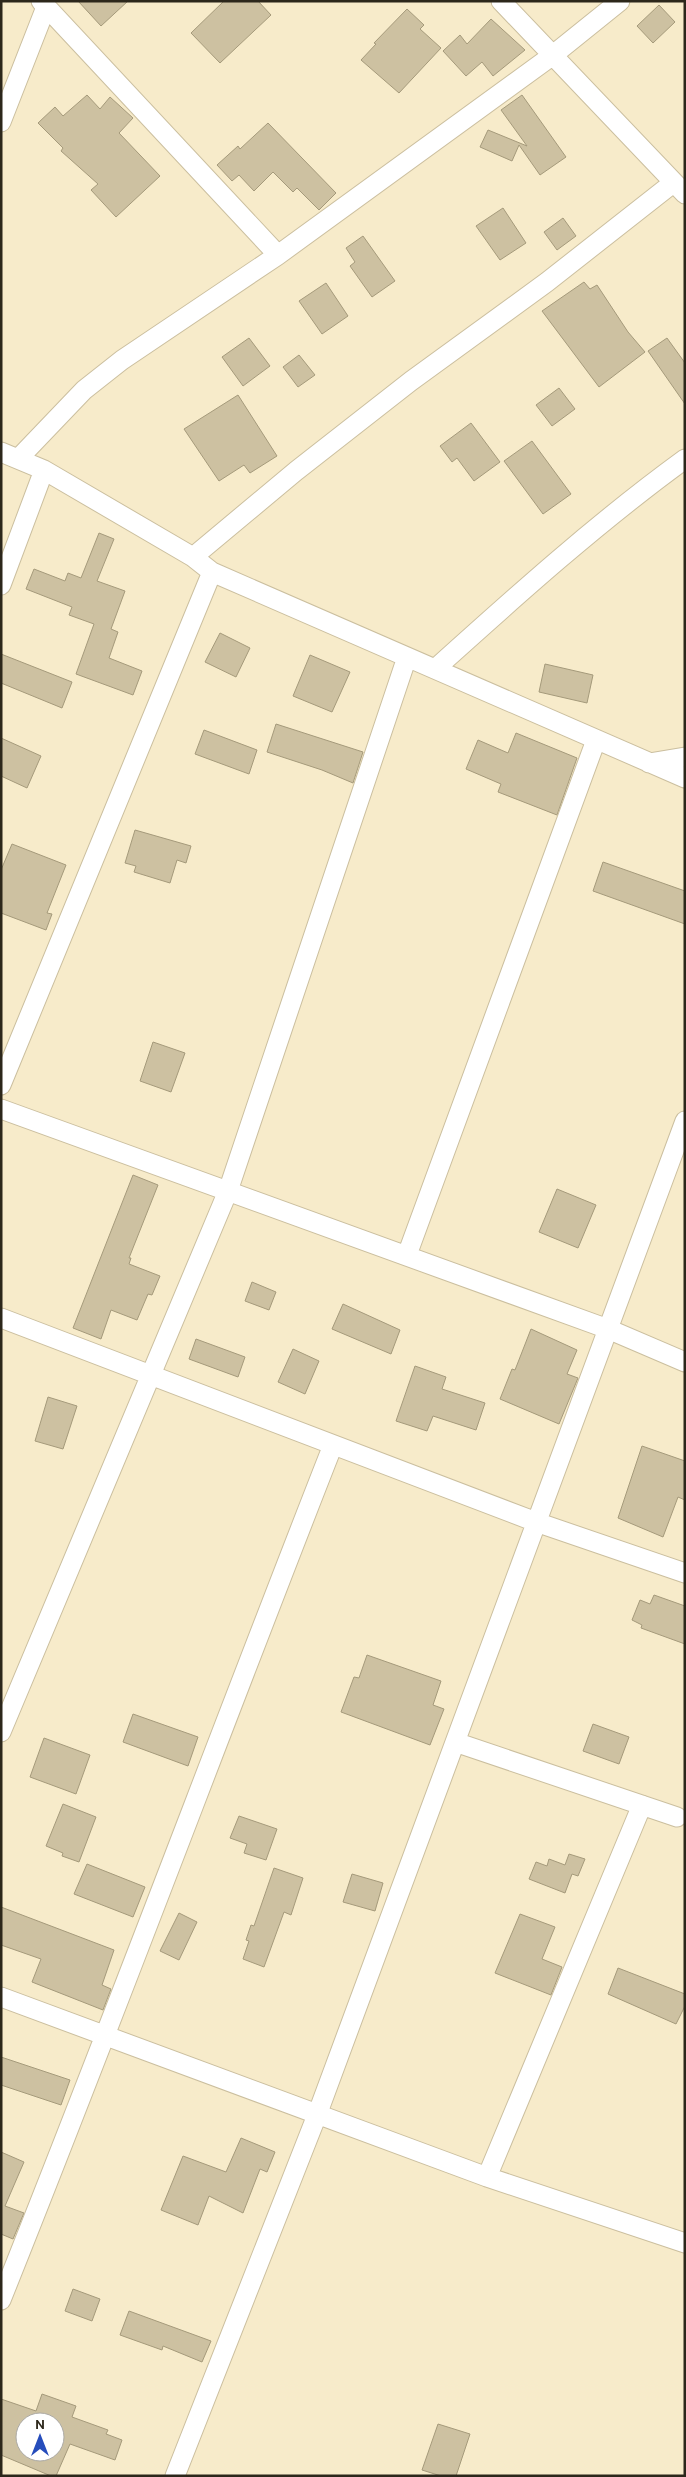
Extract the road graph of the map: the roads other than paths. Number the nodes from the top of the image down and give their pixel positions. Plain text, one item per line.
1 (502, 1) edge
2 (620, 1) edge
3 (44, 4) edge
4 (553, 55) junction
5 (1, 122) edge
6 (679, 188) edge
7 (278, 255) junction
8 (9, 455) edge
9 (685, 459) edge
10 (44, 470) junction
11 (194, 557) junction
12 (212, 572) junction
13 (1, 585) edge
14 (407, 657) junction
15 (435, 669) junction
16 (596, 740) junction
17 (685, 757) edge
18 (648, 763) junction
19 (685, 778) edge
20 (1, 1085) edge
21 (1, 1108) edge
22 (685, 1121) edge
23 (228, 1190) junction
24 (406, 1255) junction
25 (1, 1318) edge
26 (608, 1329) junction
27 (685, 1362) edge
28 (152, 1375) junction
29 (333, 1445) junction
30 (536, 1522) junction
31 (685, 1573) edge
32 (1, 1732) edge
33 (455, 1742) junction
34 (642, 1805) junction
35 (676, 1817) dead end
36 (1, 1996) edge
37 (107, 2036) junction
38 (317, 2115) junction
39 (488, 2178) junction
40 (685, 2243) edge
41 (1, 2300) edge
42 (175, 2476) edge

1 - 4 street
2 - 4 street
3 - 5 street
3 - 7 street
4 - 6 street
4 - 7 street
6 - 11 street
7 - 8 street
8 - 10 street
9 - 15 street
10 - 11 street
10 - 13 street
11 - 12 street
12 - 14 street
12 - 20 street
14 - 15 street
14 - 23 street
15 - 16 street
16 - 18 street
16 - 24 street
17 - 18 street
18 - 19 street
21 - 23 street
22 - 26 street
23 - 24 street
23 - 28 street
24 - 26 street
25 - 28 street
26 - 27 street
26 - 30 street
28 - 29 street
28 - 32 street
29 - 30 street
29 - 37 street
30 - 31 street
30 - 33 street
33 - 34 street
33 - 38 street
34 - 35 street
34 - 39 street
36 - 37 street
37 - 38 street
37 - 41 street
38 - 39 street
38 - 42 street
39 - 40 street

